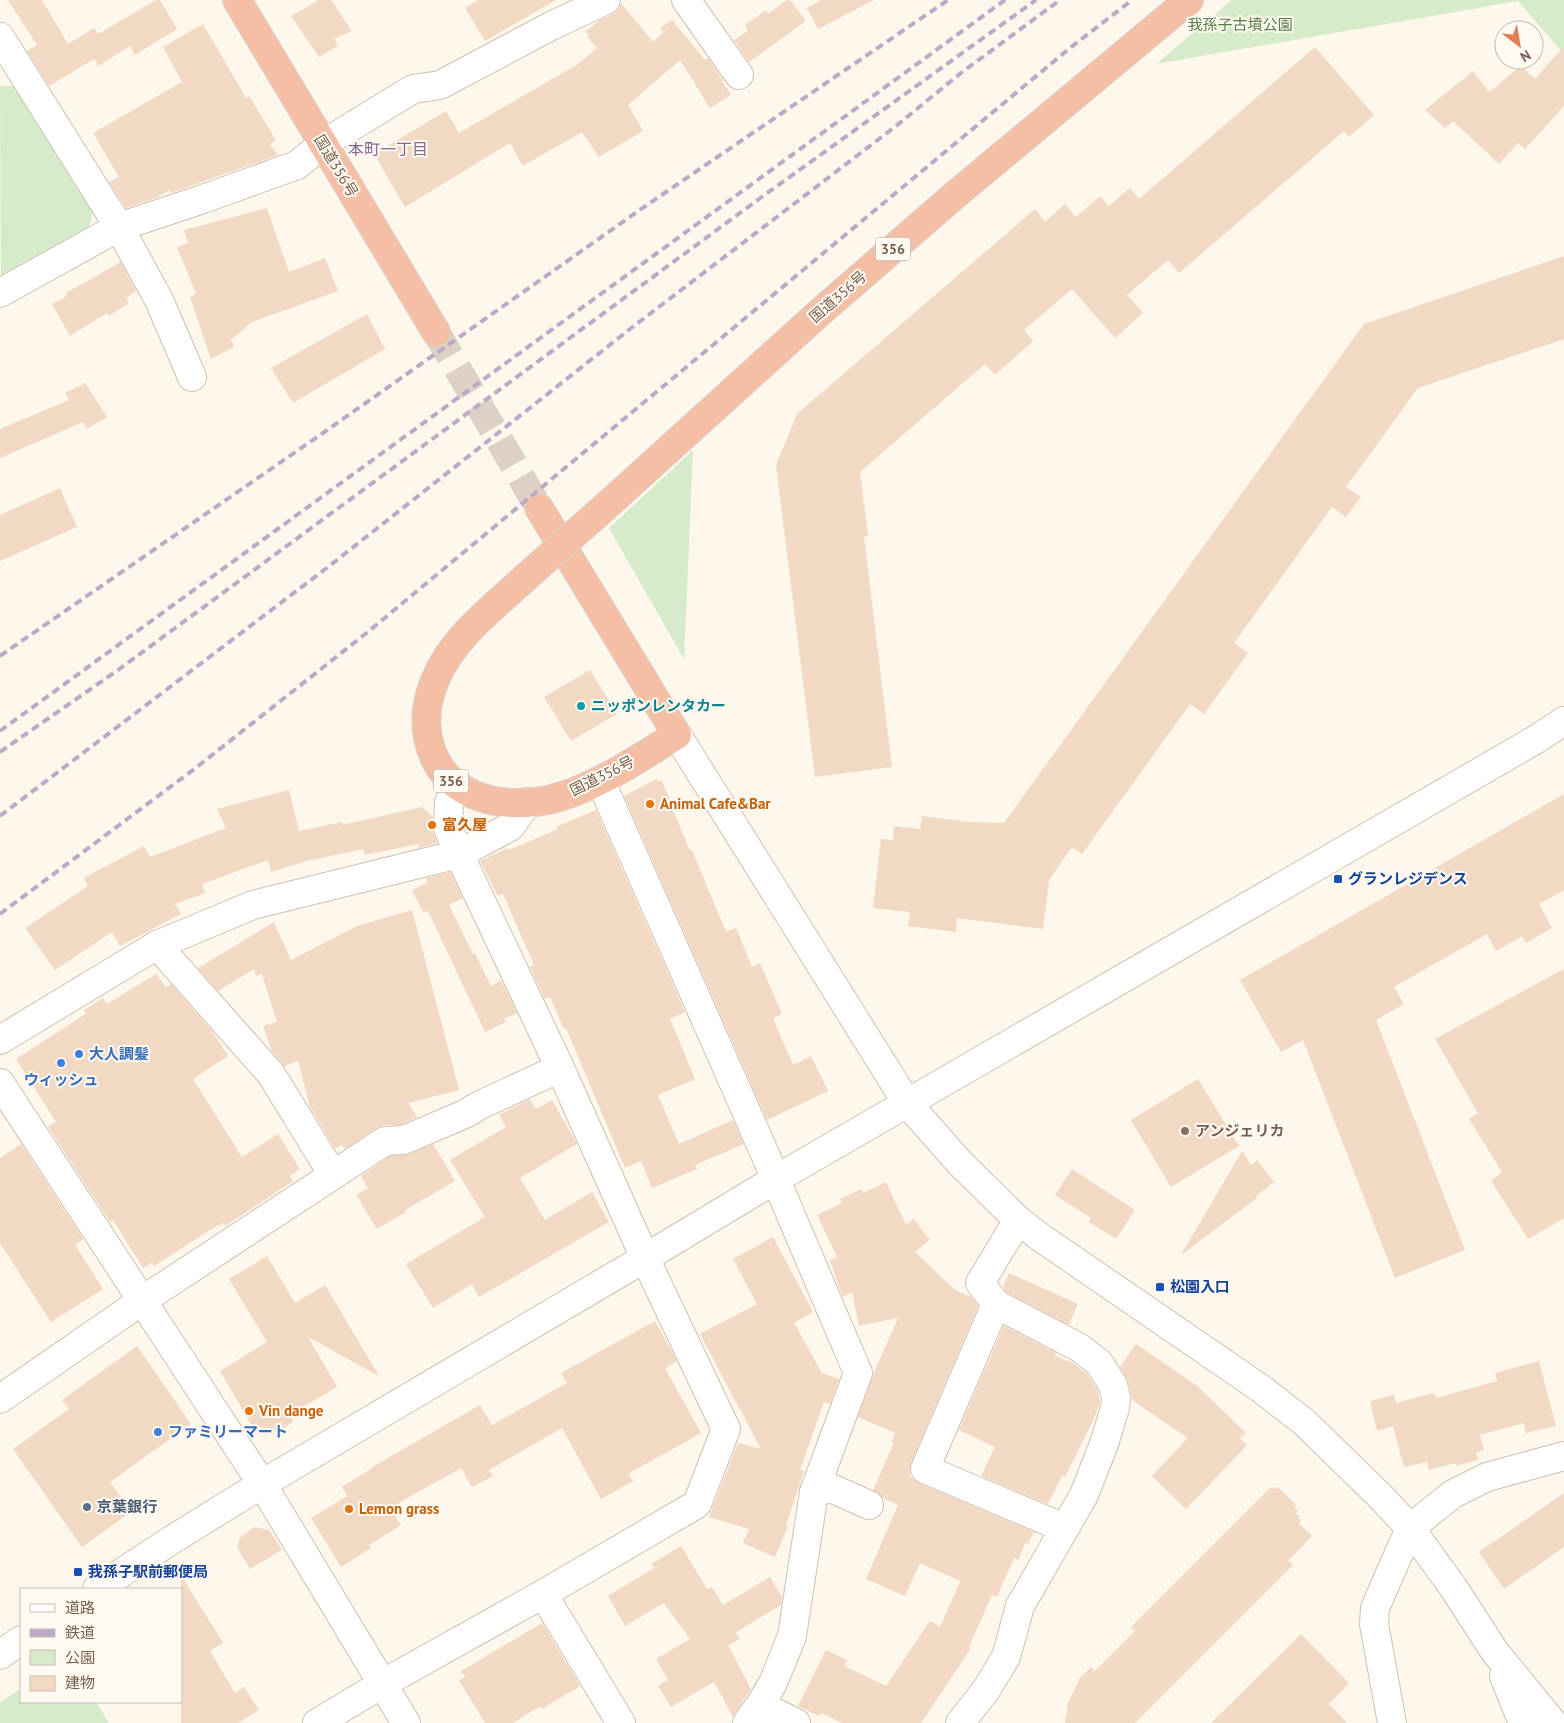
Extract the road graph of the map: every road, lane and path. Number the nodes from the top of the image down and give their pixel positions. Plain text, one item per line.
1 (236, 0) edge
2 (606, 0) edge
3 (686, 0) edge
4 (1190, 0) edge
5 (0, 37) edge
6 (8, 66) edge
7 (739, 75) dead end
8 (322, 144) junction
9 (119, 227) junction
10 (0, 293) edge
11 (436, 332) tunnel mouth
12 (192, 377) dead end
13 (539, 508) tunnel mouth
14 (1564, 721) edge
15 (677, 735) junction
16 (600, 780) junction
17 (458, 786) junction
18 (528, 802) junction
19 (459, 854) junction
20 (157, 945) junction
21 (0, 1040) edge
22 (560, 1068) junction
23 (0, 1083) edge
24 (907, 1103) junction
25 (332, 1174) junction
26 (776, 1179) junction
27 (1018, 1220) junction
28 (645, 1258) junction
29 (143, 1300) junction
30 (996, 1304) junction
31 (0, 1399) edge
32 (1564, 1456) edge
33 (262, 1484) junction
34 (814, 1492) junction
35 (869, 1505) dead end
36 (1064, 1528) junction
37 (1410, 1528) junction
38 (100, 1588) edge
39 (543, 1594) junction
40 (20, 1641) edge
41 (1494, 1652) junction
42 (0, 1655) edge
43 (382, 1684) junction
44 (754, 1714) edge
45 (317, 1723) edge
46 (406, 1723) edge
47 (621, 1723) edge
48 (796, 1723) edge
49 (960, 1723) edge
50 (1392, 1723) edge
51 (1523, 1723) edge
52 (1553, 1723) edge

1 - 8 highway, 国道356号
2 - 8 street
3 - 7 street
4 - 17 highway, 国道356号 / 356, bridge
5 - 6 street
6 - 9 street
8 - 9 street
8 - 11 highway, 国道356号
9 - 10 street
9 - 12 street
13 - 15 highway
14 - 24 street
15 - 16 highway, 国道356号 / 356
15 - 24 street
16 - 18 highway, 国道356号 / 356
16 - 26 street
17 - 18 highway, 国道356号 / 356
17 - 19 street
18 - 19 street
19 - 20 street
19 - 22 street
20 - 21 street
20 - 25 street
22 - 25 street
22 - 28 street
23 - 29 street
24 - 26 street
24 - 27 street
25 - 29 street
26 - 28 street
26 - 34 street
27 - 30 street
27 - 37 street
28 - 33 street
28 - 39 street
29 - 31 street
29 - 33 street
30 - 36 street
30 - 36 street
32 - 37 street
33 - 38 street
33 - 43 street
34 - 35 street
34 - 44 street
36 - 49 street
37 - 41 street
37 - 50 street
39 - 43 street
39 - 47 street
40 - 42 street
41 - 51 street
41 - 52 street
43 - 45 street
43 - 46 street
44 - 48 street

